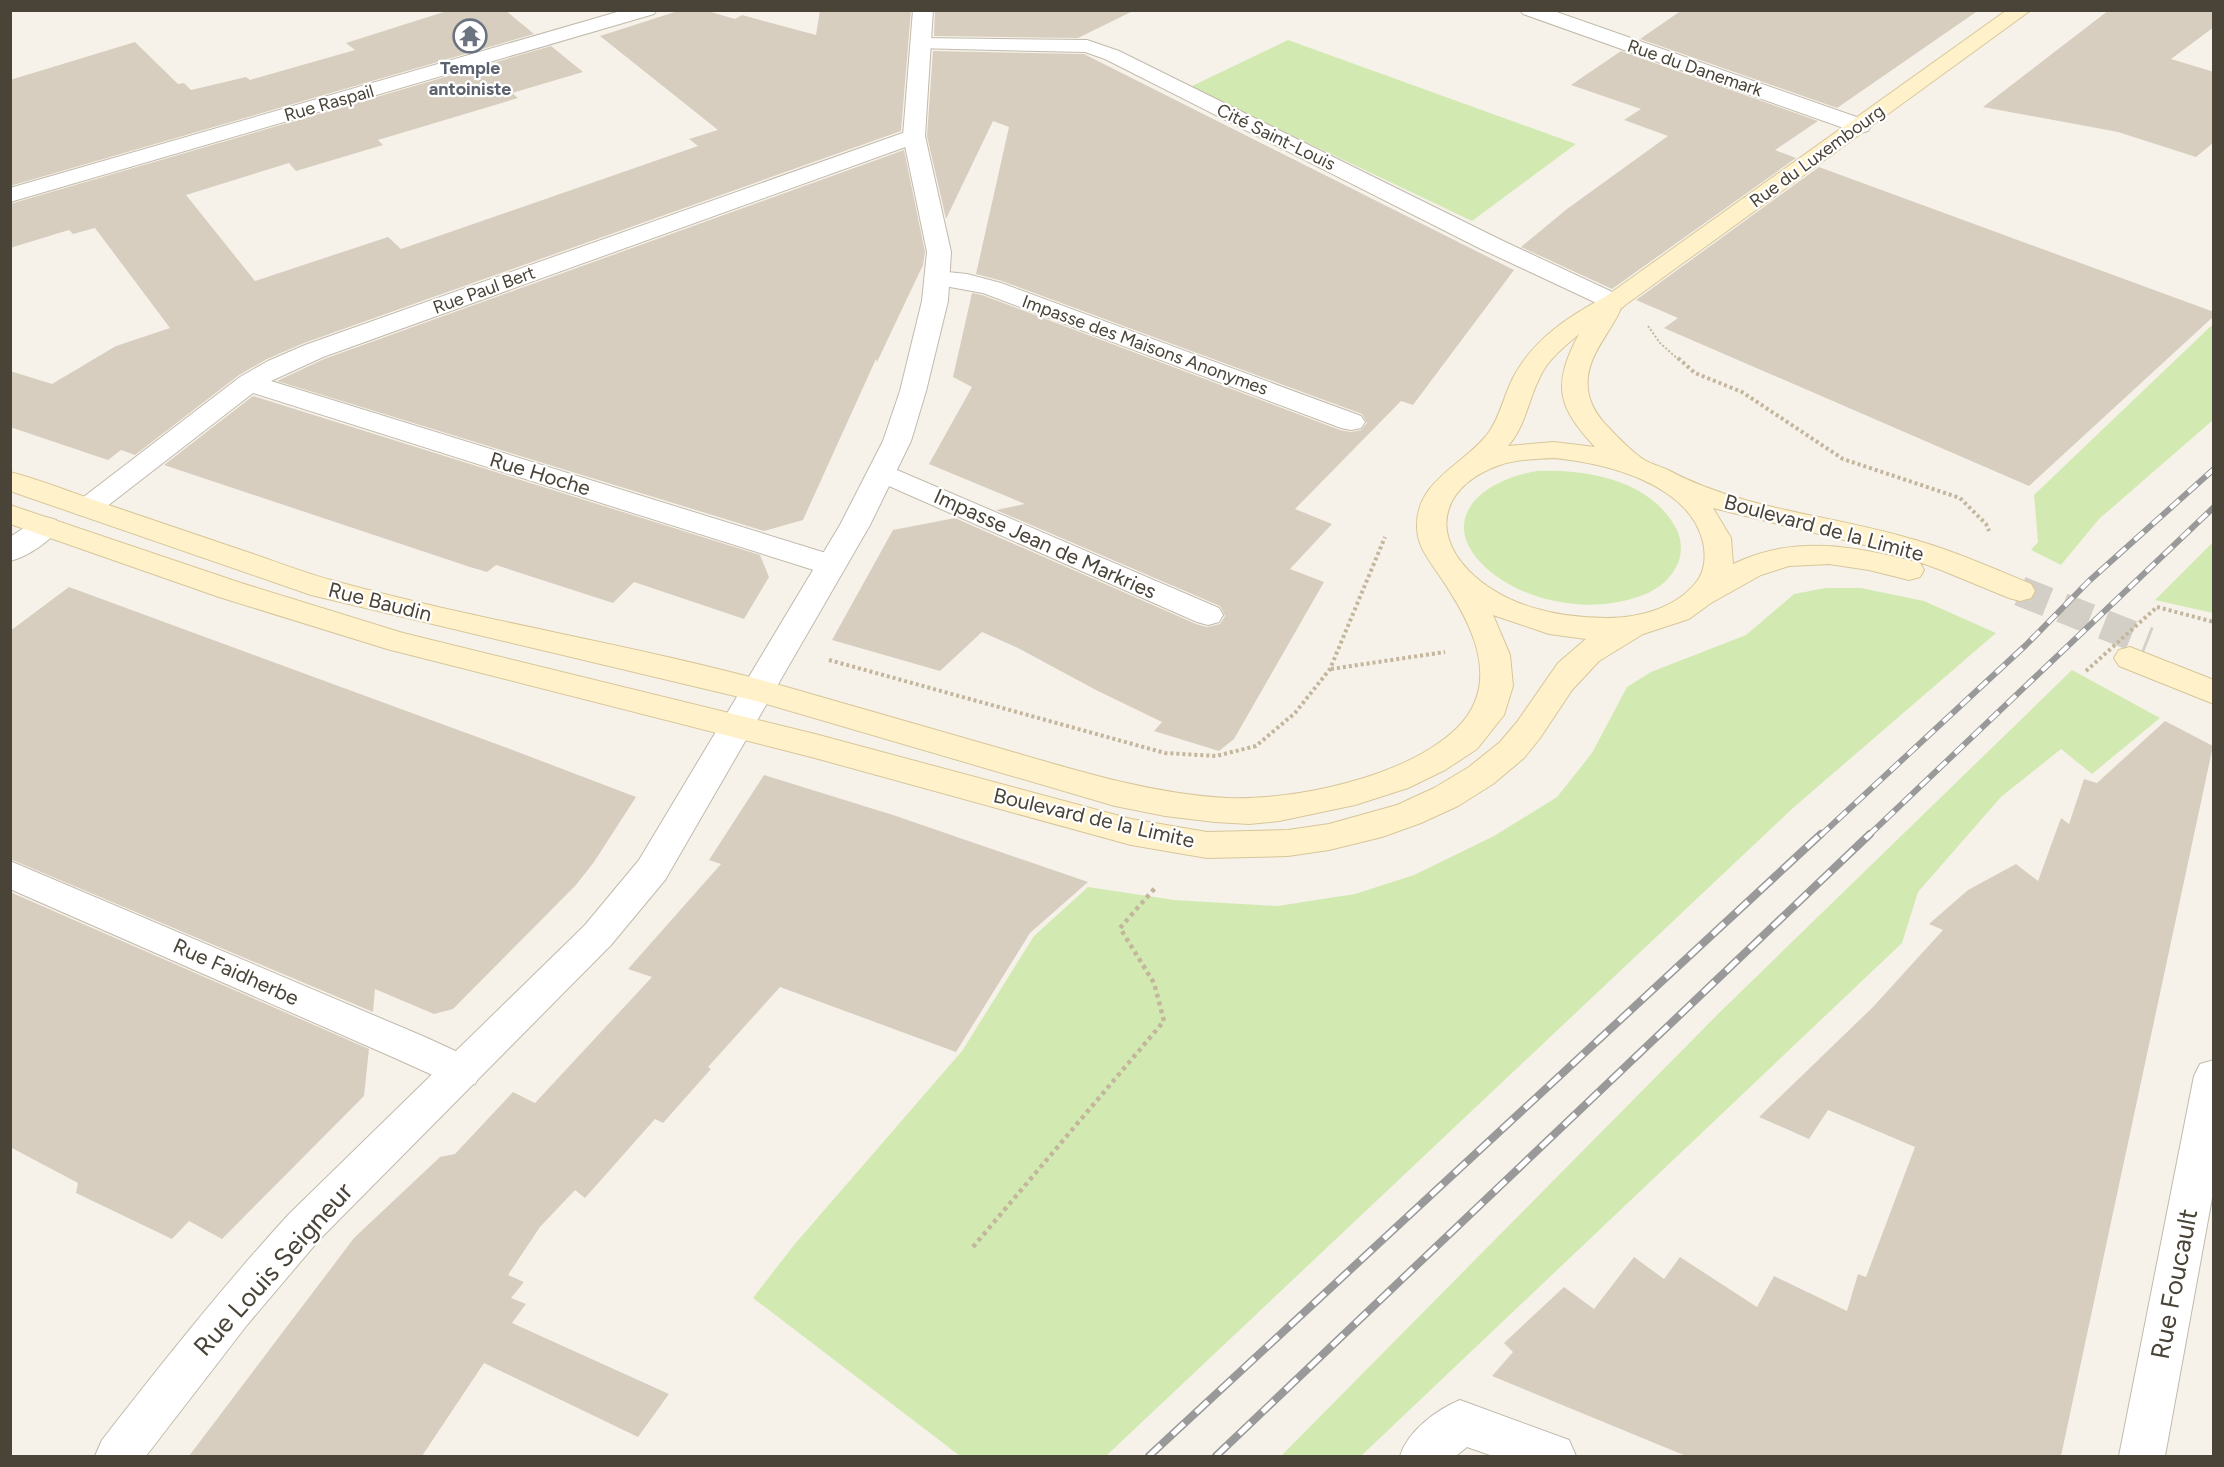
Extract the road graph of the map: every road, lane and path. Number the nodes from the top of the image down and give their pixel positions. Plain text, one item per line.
1 (647, 10) edge
2 (923, 10) edge
3 (1530, 10) edge
4 (2021, 10) edge
5 (921, 44) junction
6 (1860, 126) junction
7 (914, 136) junction
8 (10, 195) edge
9 (937, 279) junction
10 (1622, 296) junction
11 (249, 383) junction
12 (1351, 422) dead end
13 (1463, 472) junction
14 (1651, 473) junction
15 (883, 474) junction
16 (10, 481) edge
17 (87, 508) junction
18 (10, 514) edge
19 (46, 526) junction
20 (1388, 531) dead end
21 (1991, 535) dead end
22 (10, 552) edge
23 (831, 565) junction
24 (1451, 570) junction
25 (1700, 597) junction
26 (1208, 615) dead end
27 (2214, 622) edge
28 (1634, 626) junction
29 (783, 647) junction
30 (2214, 668) edge
31 (2086, 671) dead end
32 (758, 690) junction
33 (2214, 693) edge
34 (736, 727) junction
35 (10, 874) edge
36 (1155, 888) dead end
37 (2214, 1076) edge
38 (450, 1082) junction
39 (973, 1247) dead end
40 (118, 1456) edge
41 (1424, 1456) edge
42 (1553, 1456) edge
43 (2142, 1456) edge

1 - 8 street, Rue Raspail
2 - 5 street, Rue Louis Seigneur
3 - 6 street, Rue du Danemark
4 - 6 main road, Rue du Luxembourg
5 - 7 street, Rue Louis Seigneur
5 - 10 street, Cité Saint-Louis
6 - 10 main road, Rue du Luxembourg
7 - 9 street, Rue Louis Seigneur
7 - 11 street, Rue Paul Bert
9 - 12 street, Impasse des Maisons Anonymes
9 - 15 street, Rue Louis Seigneur
10 - 13 main road, Rue du Luxembourg
10 - 14 main road, Rue du Luxembourg
10 - 21 path
11 - 17 street, Rue Paul Bert
11 - 23 street, Rue Hoche
13 - 14 main road
13 - 24 main road, Rue du Luxembourg
14 - 25 main road
14 - 25 main road, Boulevard de la Limite
15 - 23 street, Rue Louis Seigneur
15 - 26 street, Impasse Jean de Markries
16 - 17 main road, Rue Baudin
17 - 32 main road, Rue Baudin
18 - 19 main road, Rue Baudin
19 - 22 street
19 - 34 main road, Rue Baudin
20 - 29 path
23 - 29 street, Rue Louis Seigneur
24 - 28 main road
24 - 32 main road, Boulevard de la Limite
25 - 28 main road, Boulevard de la Limite
27 - 31 path, bridge
28 - 34 main road, Boulevard de la Limite
29 - 32 street, Rue Louis Seigneur
30 - 33 main road
32 - 34 street, Rue Louis Seigneur
34 - 38 street, Rue Louis Seigneur
35 - 38 street, Rue Faidherbe
36 - 39 path
37 - 43 street, Rue Foucault
38 - 40 street, Rue Louis Seigneur
41 - 42 street

